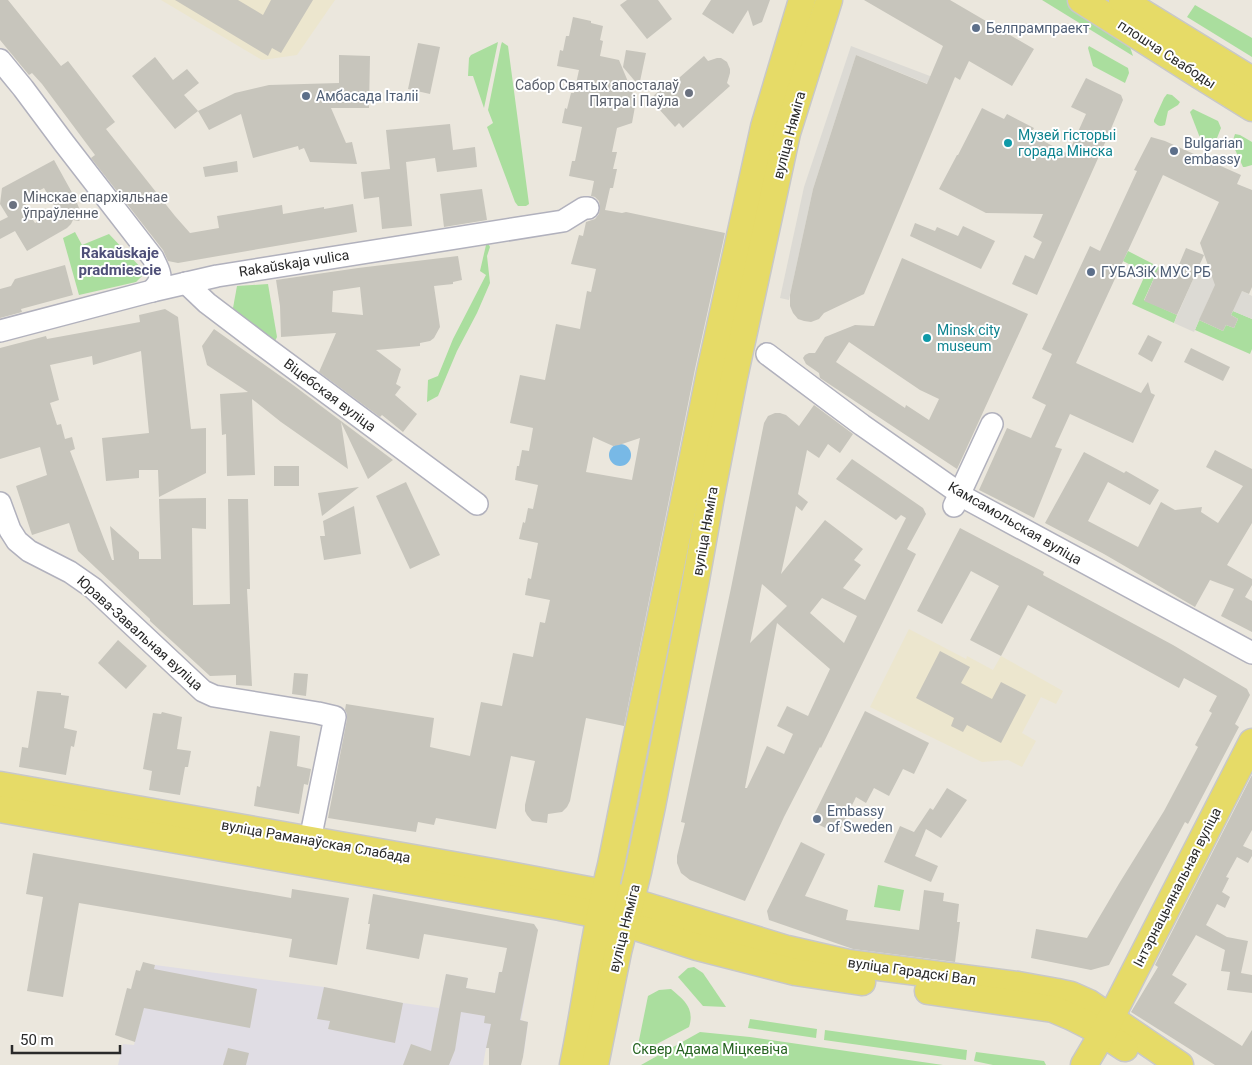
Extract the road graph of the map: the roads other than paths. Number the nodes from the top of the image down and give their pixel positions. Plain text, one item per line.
1 (802, 0) edge
2 (829, 0) edge
3 (1082, 0) edge
4 (1122, 0) edge
5 (0, 60) edge
6 (1252, 80) edge
7 (1252, 108) edge
8 (588, 208) dead end
9 (186, 282) junction
10 (152, 290) junction
11 (0, 330) edge
12 (767, 354) dead end
13 (992, 424) dead end
14 (957, 500) junction
15 (0, 503) edge
16 (477, 504) dead end
17 (1252, 653) edge
18 (1252, 742) edge
19 (0, 786) edge
20 (0, 809) edge
21 (310, 840) junction
22 (601, 904) junction
23 (628, 912) junction
24 (1107, 1025) junction
25 (573, 1065) edge
26 (595, 1065) edge
27 (1084, 1065) edge
28 (1150, 1065) edge
29 (1180, 1065) edge

1 - 22 main road, вуліца Няміга
2 - 23 main road, вуліца Няміга
3 - 7 main road, плошча Свабоды
4 - 6 main road, плошча Свабоды
5 - 10 street
8 - 9 street, Rakaŭskaja vulica
9 - 10 street, Rakaŭskaja vulica
9 - 16 street, Віцебская вуліца
10 - 11 street, Rakaŭskaja vulica
12 - 14 street, Камсамольская вуліца
13 - 14 street
14 - 17 street, Камсамольская вуліца
15 - 21 street, Юрава-Завальная вуліца
18 - 24 main road, Інтэрнацыянальная вуліца
19 - 21 main road, вуліца Раманаўская Слабада
20 - 22 main road, вуліца Раманаўская Слабада
21 - 22 main road, вуліца Раманаўская Слабада
22 - 23 main road, вуліца Гарадскі Вал
22 - 25 main road, вуліца Няміга
23 - 24 main road, вуліца Гарадскі Вал
23 - 26 main road, вуліца Няміга
24 - 27 main road, Інтэрнацыянальная вуліца
24 - 28 main road, вуліца Гарадскі Вал
24 - 29 main road, вуліца Гарадскі Вал

